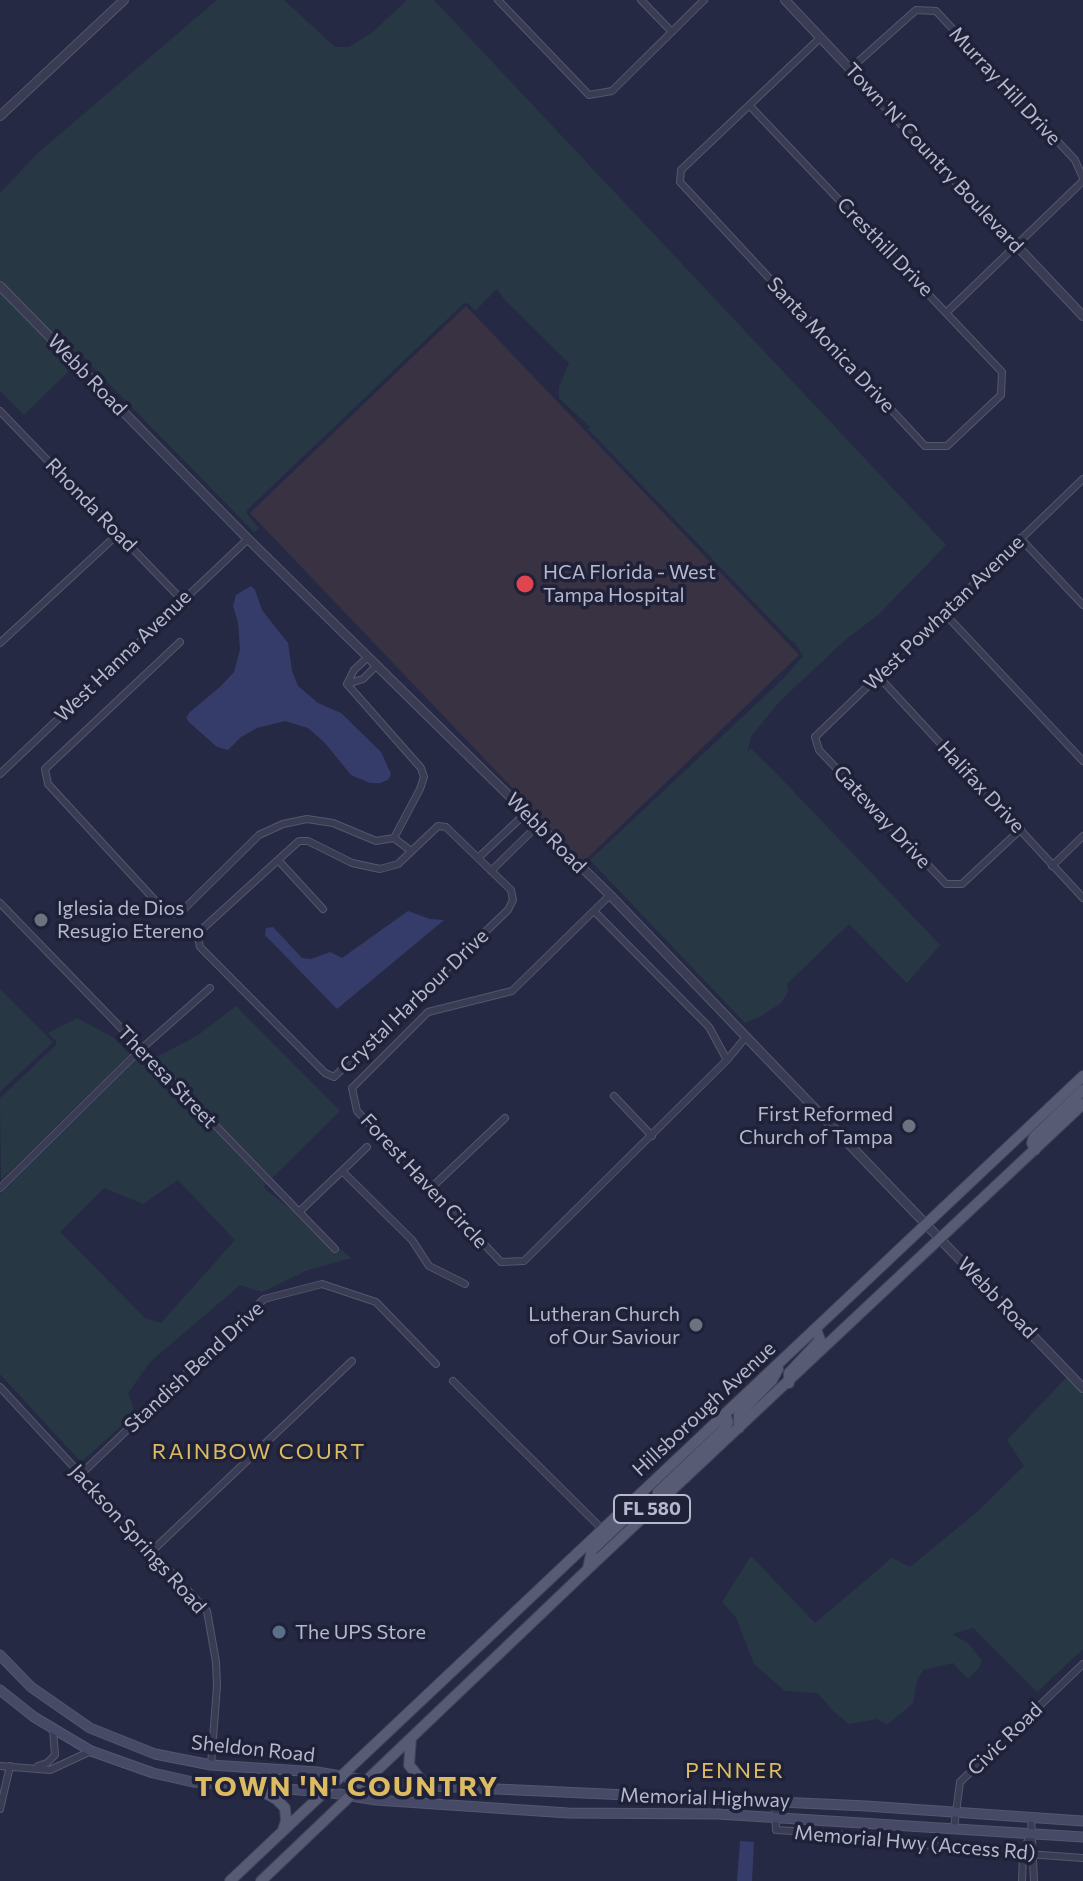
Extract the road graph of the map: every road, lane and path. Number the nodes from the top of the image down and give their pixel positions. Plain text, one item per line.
1 (124, 0) edge
2 (498, 0) edge
3 (641, 0) edge
4 (704, 0) edge
5 (785, 0) edge
6 (672, 32) junction
7 (820, 38) junction
8 (850, 69) junction
9 (750, 106) junction
10 (0, 116) edge
11 (1083, 180) edge
12 (1015, 246) junction
13 (0, 286) edge
14 (947, 312) junction
15 (1083, 316) edge
16 (1001, 395) joint
17 (0, 411) edge
18 (1083, 479) edge
19 (118, 534) junction
20 (1020, 538) junction
21 (248, 539) junction
22 (182, 600) junction
23 (1083, 605) edge
24 (945, 614) junction
25 (180, 642) dead end
26 (0, 643) edge
27 (368, 657) junction
28 (376, 666) junction
29 (879, 677) junction
30 (347, 684) junction
31 (819, 750) joint
32 (1083, 761) edge
33 (0, 774) edge
34 (526, 813) junction
35 (538, 825) junction
36 (1021, 829) junction
37 (1083, 836) edge
38 (394, 838) junction
39 (411, 851) junction
40 (478, 858) junction
41 (278, 860) junction
42 (1052, 866) junction
43 (491, 871) junction
44 (610, 895) junction
45 (1083, 898) edge
46 (0, 903) edge
47 (323, 909) dead end
48 (594, 911) junction
49 (210, 988) dead end
50 (746, 1037) junction
51 (140, 1050) junction
52 (727, 1060) junction
53 (1083, 1076) edge
54 (1083, 1090) edge
55 (614, 1096) dead end
56 (1083, 1104) edge
57 (505, 1118) dead end
58 (652, 1136) junction
59 (367, 1147) dead end
60 (1035, 1150) junction
61 (342, 1171) junction
62 (0, 1188) edge
63 (430, 1189) junction
64 (299, 1212) junction
65 (927, 1224) junction
66 (941, 1239) junction
67 (335, 1249) dead end
68 (465, 1284) dead end
69 (816, 1329) junction
70 (782, 1360) junction
71 (352, 1361) dead end
72 (436, 1364) dead end
73 (453, 1381) dead end
74 (789, 1383) junction
75 (0, 1387) edge
76 (1083, 1388) edge
77 (725, 1414) junction
78 (739, 1428) junction
79 (81, 1474) junction
80 (637, 1497) junction
81 (658, 1504) junction
82 (602, 1529) junction
83 (152, 1551) junction
84 (588, 1569) junction
85 (518, 1608) junction
86 (532, 1623) junction
87 (0, 1655) edge
88 (1083, 1664) edge
89 (0, 1690) edge
90 (53, 1729) junction
91 (411, 1738) junction
92 (91, 1751) junction
93 (211, 1765) junction
94 (0, 1766) edge
95 (10, 1766) junction
96 (35, 1768) junction
97 (342, 1777) junction
98 (368, 1781) junction
99 (426, 1786) junction
100 (256, 1788) junction
101 (326, 1792) junction
102 (638, 1794) junction
103 (353, 1795) junction
104 (775, 1802) junction
105 (1, 1809) edge
106 (955, 1812) junction
107 (633, 1813) junction
108 (1031, 1817) junction
109 (774, 1818) junction
110 (1083, 1821) edge
111 (954, 1828) junction
112 (1030, 1834) junction
113 (281, 1835) junction
114 (1083, 1837) edge
115 (1023, 1854) junction
116 (1035, 1855) junction
117 (1083, 1858) edge
118 (230, 1881) edge
119 (261, 1881) edge
120 (1022, 1881) edge
121 (1034, 1881) edge

1 - 10 street
2 - 6 street
3 - 6 street
4 - 6 street
5 - 7 street, Town 'N' Country Boulevard
7 - 8 street, Town 'N' Country Boulevard
7 - 9 street
8 - 11 street, Murray Hill Drive
8 - 12 street, Town 'N' Country Boulevard
9 - 14 street, Cresthill Drive
9 - 16 street, Santa Monica Drive
11 - 12 street
12 - 14 street
12 - 15 street, Town 'N' Country Boulevard
13 - 21 street, Webb Road
14 - 16 street, Cresthill Drive
17 - 19 street, Rhonda Road
18 - 20 street, West Powhatan Avenue
19 - 22 street, Rhonda Road
19 - 26 street
20 - 23 street
20 - 24 street, West Powhatan Avenue
21 - 22 street, West Hanna Avenue
21 - 27 street, Webb Road
22 - 33 street, West Hanna Avenue
24 - 29 street, West Powhatan Avenue
24 - 32 street
25 - 38 street
27 - 28 street, Webb Road
27 - 30 street
28 - 30 street
28 - 34 street, Webb Road
29 - 31 street, West Powhatan Avenue
29 - 36 street, Halifax Drive
30 - 38 street
31 - 36 street, Gateway Drive
34 - 35 street, Webb Road
34 - 40 street
35 - 43 street
35 - 44 street, Webb Road
36 - 42 street, Halifax Drive
37 - 42 street
38 - 39 street
39 - 40 street, Crystal Harbour Drive
39 - 41 street, Crystal Harbour Drive
40 - 43 street, Crystal Harbour Drive
41 - 43 street, Crystal Harbour Drive
41 - 47 street
42 - 45 street, Halifax Drive
44 - 48 street, Forest Haven Circle
44 - 50 street, Webb Road
46 - 51 street, Theresa Street
48 - 52 street
48 - 63 street, Forest Haven Circle
49 - 51 street
50 - 52 street, Forest Haven Circle
50 - 65 street, Webb Road
51 - 62 street
51 - 64 street, Theresa Street
52 - 58 street, Forest Haven Circle
53 - 65 main road, Hillsborough Avenue / FL 580
54 - 60 main road
55 - 58 street
56 - 60 main road, Hillsborough Avenue / FL 580
57 - 63 street
58 - 63 street, Forest Haven Circle
59 - 61 street
60 - 66 main road, Hillsborough Avenue / FL 580
61 - 64 street
61 - 68 street
64 - 67 street, Theresa Street
65 - 66 street, Webb Road
65 - 69 main road, Hillsborough Avenue / FL 580
66 - 74 main road, Hillsborough Avenue / FL 580
66 - 76 street, Webb Road
69 - 70 main road, Hillsborough Avenue / FL 580
69 - 74 main road
70 - 77 main road, Hillsborough Avenue / FL 580
70 - 78 main road
71 - 83 street
72 - 79 street, Standish Bend Drive
73 - 82 street
74 - 78 main road, Hillsborough Avenue / FL 580
75 - 79 street, Jackson Springs Road
77 - 80 main road, Hillsborough Avenue / FL 580
77 - 81 main road
78 - 81 main road, Hillsborough Avenue / FL 580
79 - 83 street, Jackson Springs Road
80 - 82 main road, Hillsborough Avenue / FL 580
80 - 84 main road
81 - 84 main road, Hillsborough Avenue / FL 580
82 - 85 main road, Hillsborough Avenue / FL 580
83 - 93 street, Jackson Springs Road
84 - 86 main road, Hillsborough Avenue / FL 580
85 - 86 main road
85 - 97 main road, Hillsborough Avenue / FL 580
86 - 91 main road, Hillsborough Avenue / FL 580
87 - 93 main road, Sheldon Road
88 - 106 street, Civic Road
89 - 90 main road, Sheldon Road
90 - 92 main road, Sheldon Road
90 - 96 street
91 - 98 main road, Hillsborough Avenue / FL 580
91 - 99 main road
92 - 96 street
92 - 100 main road, Sheldon Road
93 - 97 main road, Sheldon Road
94 - 95 street
95 - 96 street
95 - 105 street
97 - 98 main road, Memorial Highway
97 - 101 main road, Hillsborough Avenue / FL 580
98 - 99 main road, Memorial Highway
98 - 103 main road, Hillsborough Avenue / FL 580
99 - 102 main road, Memorial Highway
100 - 101 main road, Sheldon Road
100 - 113 main road
101 - 103 main road, Memorial Highway
101 - 113 main road, Hillsborough Avenue / FL 580
102 - 104 main road, Memorial Highway
102 - 107 main road
103 - 107 main road, Memorial Highway
103 - 119 main road, FL 580
104 - 106 main road, Memorial Highway
104 - 109 street, Memorial Hwy (Access Rd)
106 - 108 main road, Memorial Highway
106 - 111 street, Civic Road
107 - 109 main road, Memorial Highway
108 - 110 main road, Memorial Highway
108 - 112 street
109 - 111 main road, Memorial Highway
109 - 115 street, Memorial Hwy (Access Rd)
111 - 112 main road, Memorial Highway
112 - 114 main road, Memorial Highway
112 - 115 street
112 - 116 street
113 - 118 main road, FL 580
115 - 116 street, Memorial Hwy (Access Rd)
115 - 120 street
116 - 117 street, Memorial Hwy (Access Rd)
116 - 121 street

